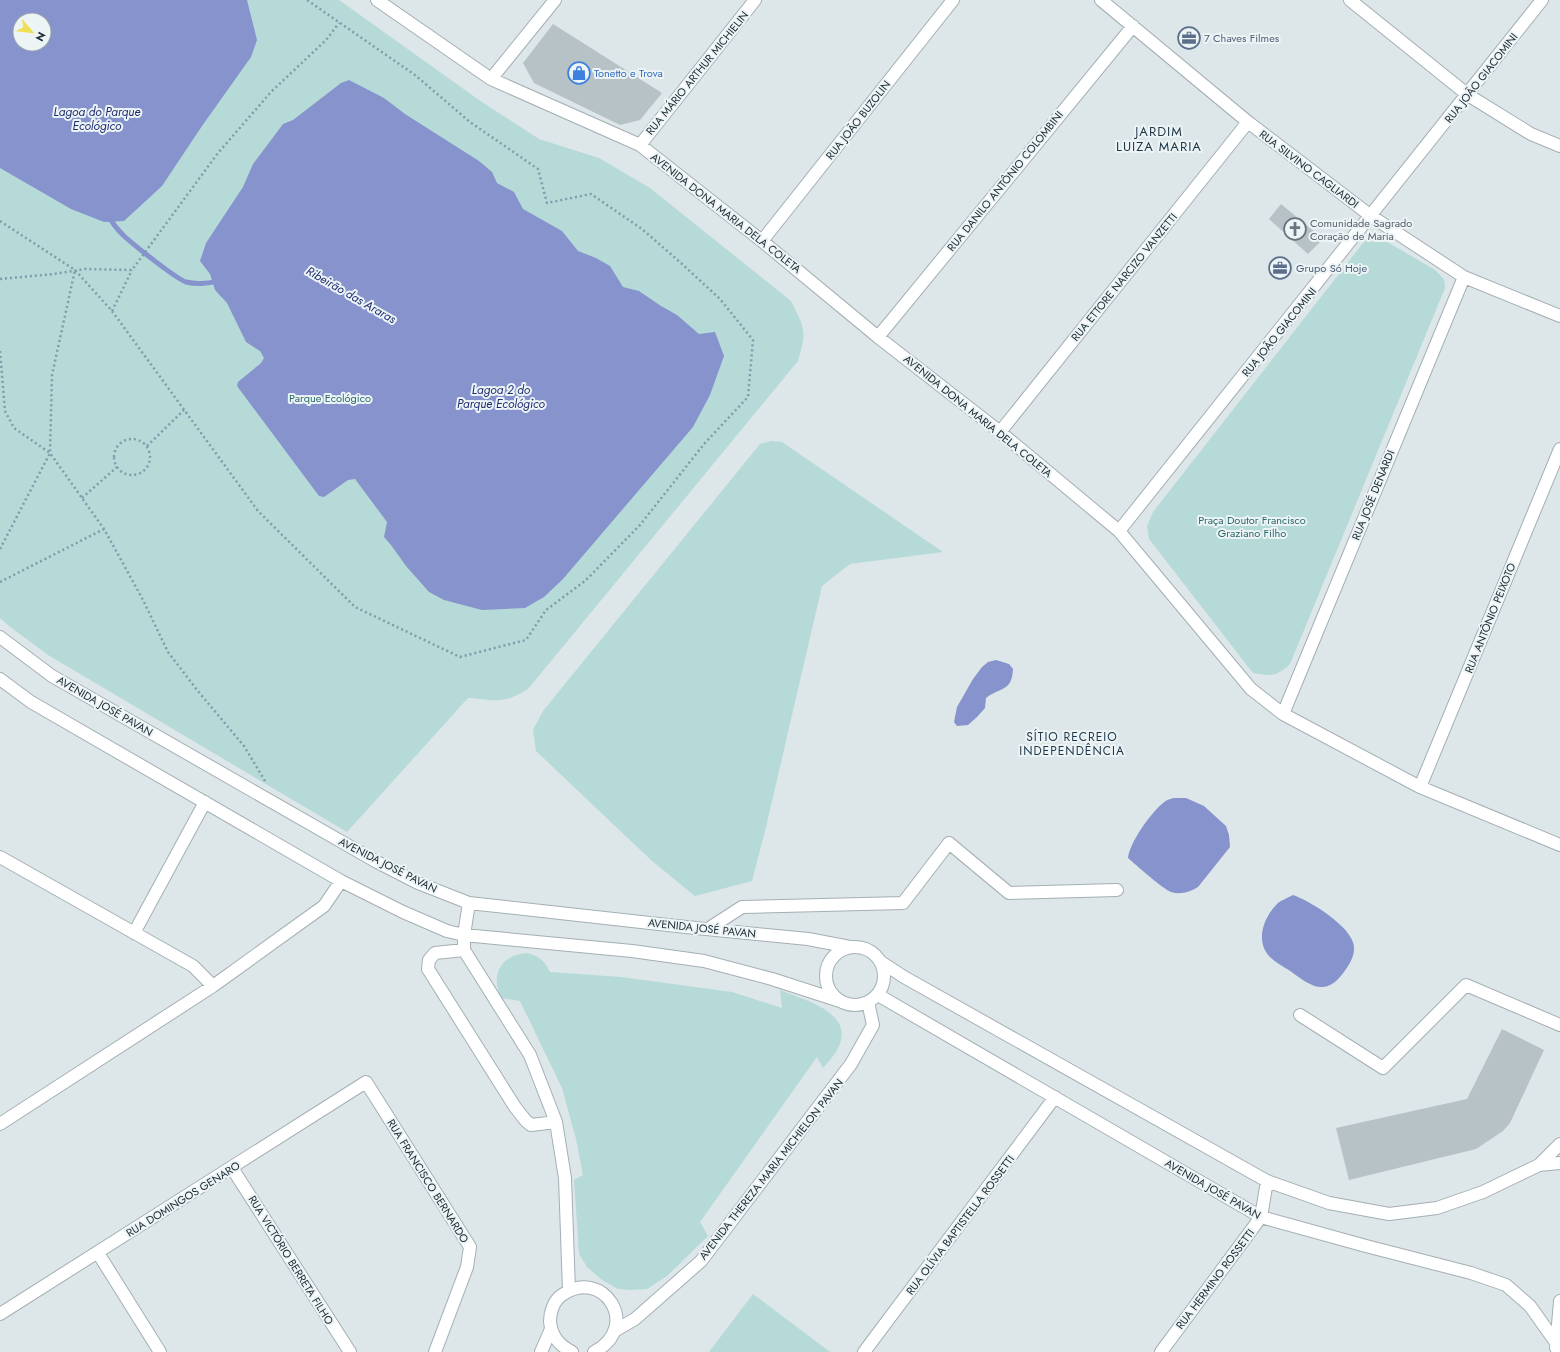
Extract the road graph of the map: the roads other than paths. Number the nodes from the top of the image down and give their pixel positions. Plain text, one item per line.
1 (377, 0) edge
2 (555, 0) edge
3 (755, 0) edge
4 (953, 0) edge
5 (1101, 0) edge
6 (1350, 0) edge
7 (1542, 0) edge
8 (1132, 26) junction
9 (491, 79) junction
10 (1468, 95) junction
11 (1248, 122) junction
12 (640, 145) junction
13 (1560, 146) edge
14 (1371, 216) junction
15 (762, 241) junction
16 (1464, 277) junction
17 (1560, 316) edge
18 (878, 337) junction
19 (1000, 432) junction
20 (1560, 449) edge
21 (1119, 531) junction
22 (0, 637) edge
23 (0, 679) edge
24 (1283, 714) junction
25 (1420, 787) junction
26 (205, 802) junction
27 (1560, 845) edge
28 (0, 857) edge
29 (341, 881) junction
30 (1117, 890) dead end
31 (469, 903) junction
32 (708, 929) junction
33 (134, 933) junction
34 (464, 935) junction
35 (850, 947) junction
36 (464, 950) junction
37 (881, 962) junction
38 (212, 986) junction
39 (873, 998) junction
40 (840, 1001) junction
41 (1300, 1015) dead end
42 (1560, 1025) edge
43 (366, 1082) joint
44 (1055, 1097) junction
45 (556, 1122) junction
46 (0, 1124) edge
47 (1560, 1144) edge
48 (1560, 1162) edge
49 (1539, 1165) junction
50 (232, 1168) junction
51 (1267, 1181) junction
52 (1261, 1217) junction
53 (98, 1253) junction
54 (569, 1290) junction
55 (1560, 1301) edge
56 (0, 1314) edge
57 (551, 1329) junction
58 (616, 1330) junction
59 (1556, 1348) edge
60 (599, 1350) edge
61 (160, 1352) edge
62 (350, 1352) edge
63 (435, 1352) edge
64 (541, 1352) edge
65 (572, 1352) edge
66 (864, 1352) edge
67 (1160, 1352) edge

1 - 9 street, AVENIDA DONA MARIA DELA COLETA
2 - 9 street
3 - 12 street, RUA MÁRIO ARTHUR MICHIELIN
4 - 15 street, RUA JOÃO BUZOLIN
5 - 8 street, RUA SILVINO CAGLIARDI
6 - 10 street
7 - 10 street, RUA JOÃO GIACOMINI
8 - 11 street, RUA SILVINO CAGLIARDI
8 - 18 street, RUA DANILO ANTÔNIO COLOMBINI
9 - 12 street, AVENIDA DONA MARIA DELA COLETA
10 - 13 street
10 - 14 street, RUA JOÃO GIACOMINI
11 - 14 street, RUA SILVINO CAGLIARDI
11 - 19 street, RUA ETTORE NARCIZO VANZETTI
12 - 15 street, AVENIDA DONA MARIA DELA COLETA
14 - 16 street, RUA SILVINO CAGLIARDI
14 - 21 street, RUA JOÃO GIACOMINI
15 - 18 street, AVENIDA DONA MARIA DELA COLETA
16 - 17 street, RUA SILVINO CAGLIARDI
16 - 24 street, RUA JOSÉ DENARDI
18 - 19 street, AVENIDA DONA MARIA DELA COLETA
19 - 21 street, AVENIDA DONA MARIA DELA COLETA
20 - 25 street, RUA ANTÔNIO PEIXOTO
21 - 24 street, AVENIDA DONA MARIA DELA COLETA
22 - 31 street, AVENIDA JOSÉ PAVAN
23 - 26 street
24 - 25 street, AVENIDA DONA MARIA DELA COLETA
25 - 27 street, AVENIDA DONA MARIA DELA COLETA
26 - 29 street
26 - 33 street
28 - 33 street
29 - 34 street
29 - 38 street
30 - 32 street
31 - 32 street, AVENIDA JOSÉ PAVAN
31 - 34 street
32 - 35 street, AVENIDA JOSÉ PAVAN
33 - 38 street
34 - 36 street
34 - 40 street
35 - 37 street
35 - 40 street
36 - 45 street
36 - 45 street
37 - 39 street
37 - 51 street
38 - 46 street
39 - 40 street
39 - 44 street, AVENIDA JOSÉ PAVAN
39 - 58 street, AVENIDA THEREZA MARIA MICHIELON PAVAN
41 - 42 street
43 - 50 street, RUA DOMINGOS GENARO
43 - 63 street, RUA FRANCISCO BERNARDO
44 - 52 street, AVENIDA JOSÉ PAVAN
44 - 66 street, RUA OLÍVIA BAPTISTELLA ROSSETTI
45 - 54 street
47 - 49 street
48 - 49 street
49 - 51 street
50 - 53 street, RUA DOMINGOS GENARO
50 - 62 street, RUA VICTÓRIO BERRETA FILHO
51 - 52 street, RUA HERMINO ROSSETTI
52 - 59 street, AVENIDA JOSÉ PAVAN
52 - 67 street, RUA HERMINO ROSSETTI
53 - 56 street, RUA DOMINGOS GENARO
53 - 61 street
54 - 57 street
54 - 58 street
55 - 59 street
57 - 64 street
57 - 65 street
58 - 60 street

